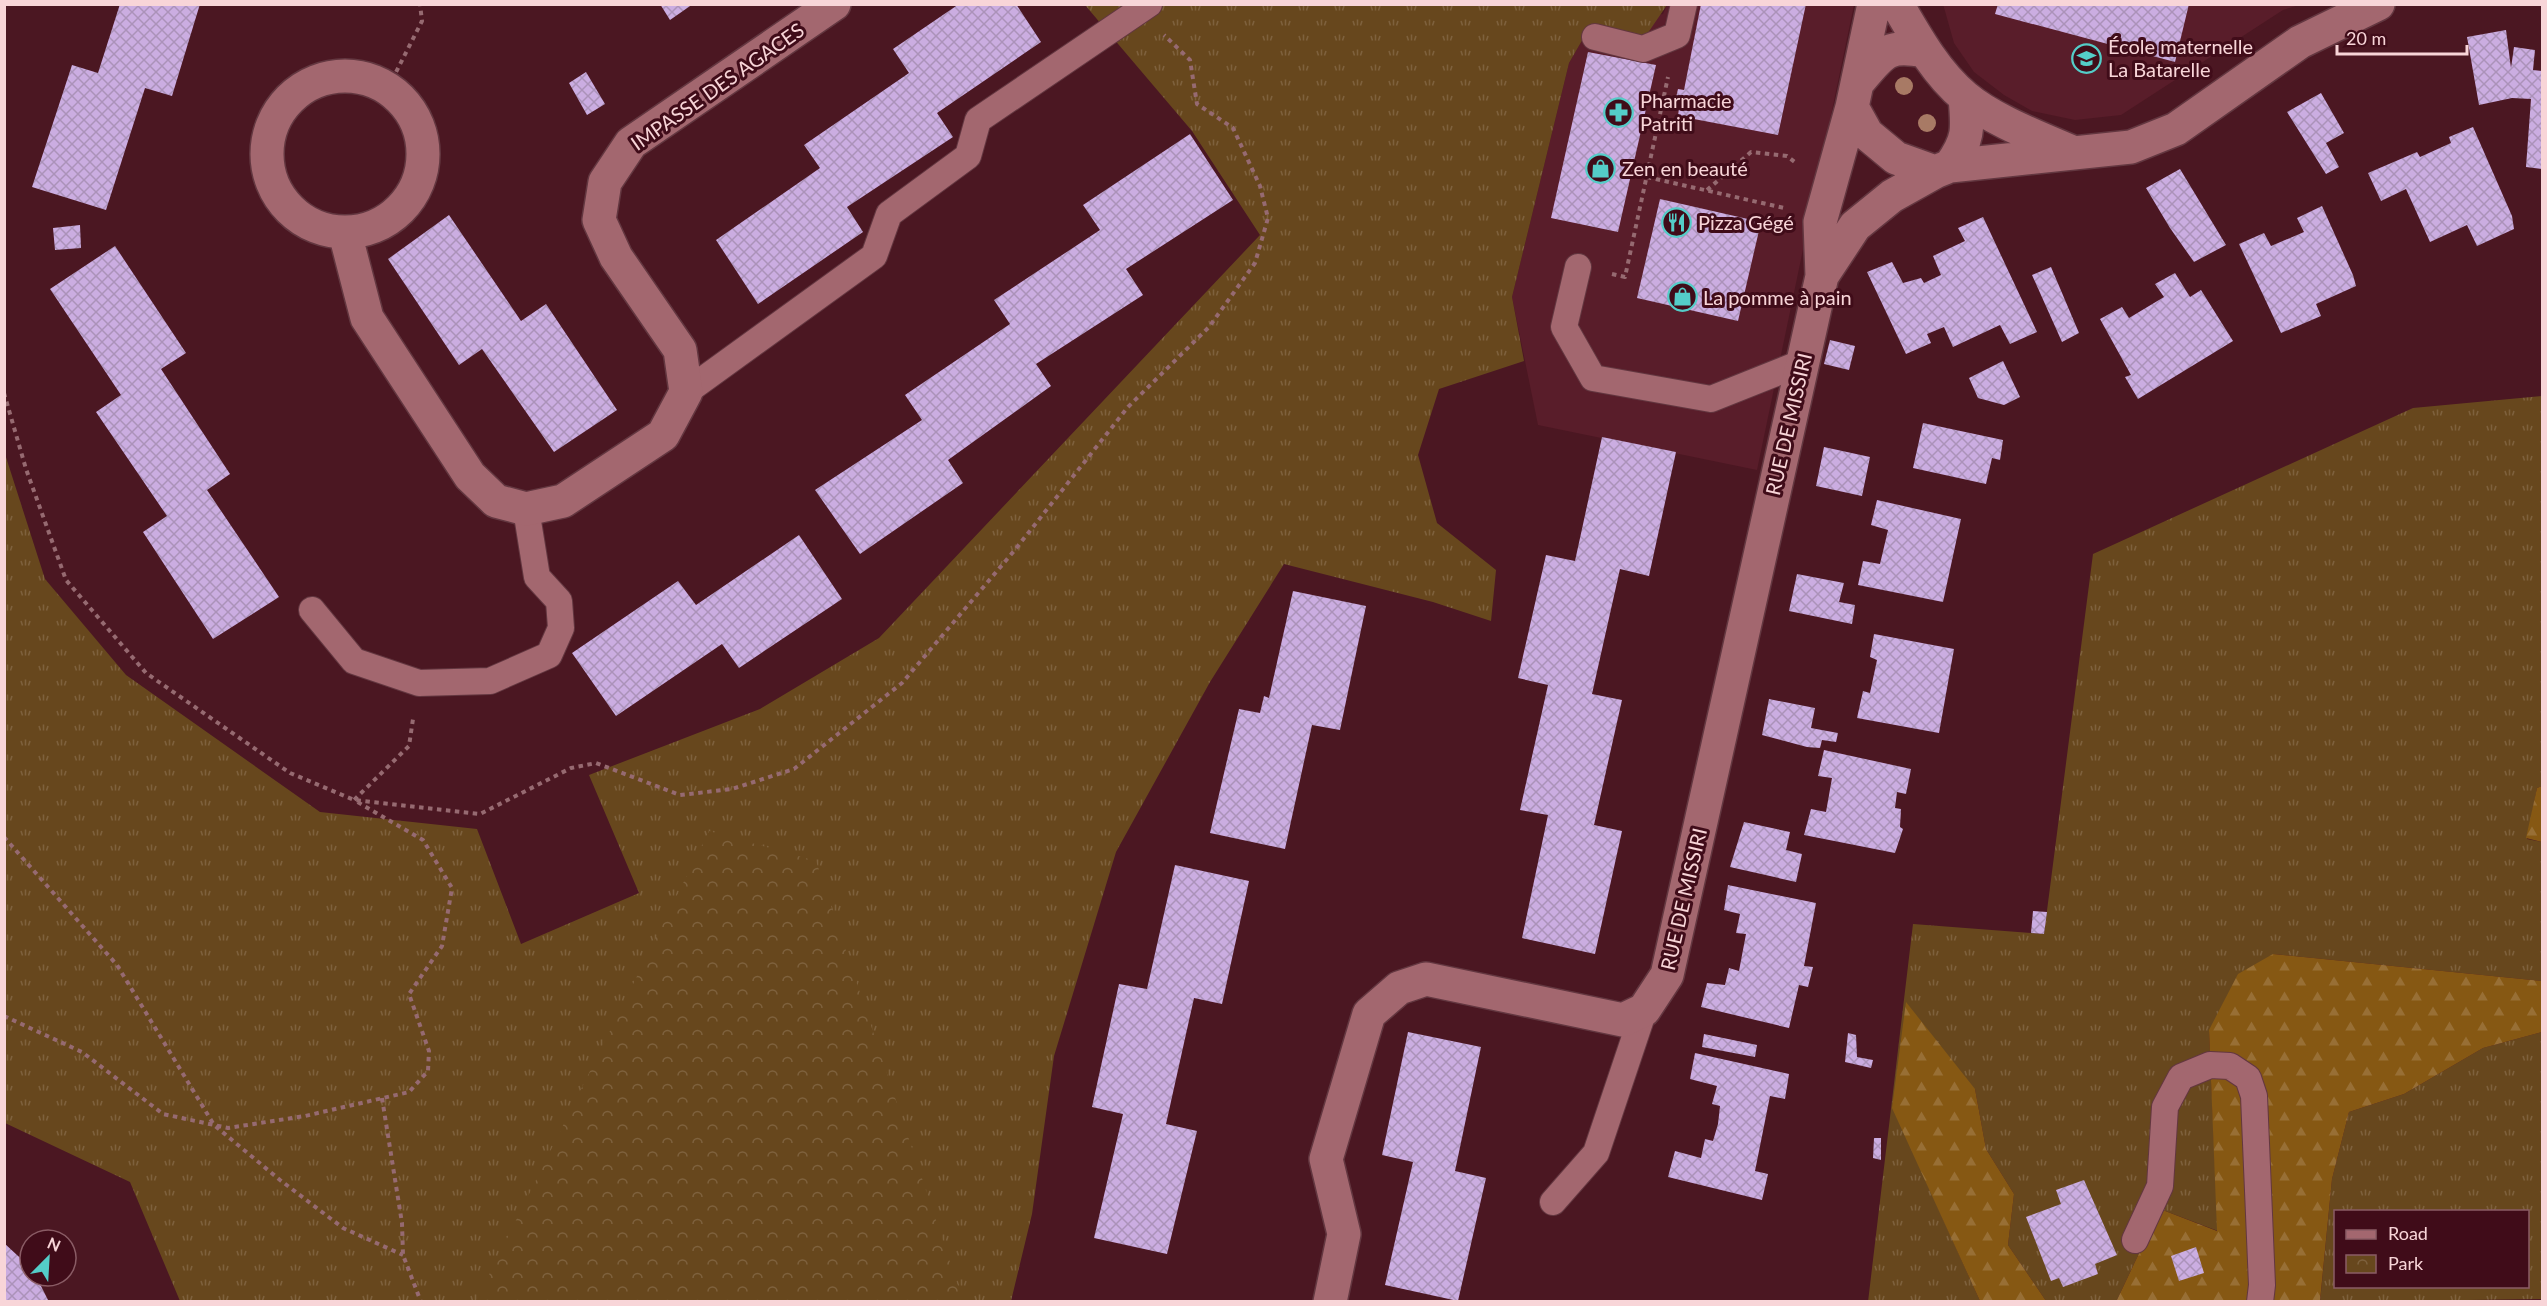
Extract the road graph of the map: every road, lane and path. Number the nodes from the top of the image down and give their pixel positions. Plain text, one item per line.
1 (420, 4) edge
2 (834, 4) edge
3 (1684, 4) edge
4 (1874, 4) edge
5 (1897, 4) edge
6 (2378, 4) edge
7 (1144, 8) edge
8 (1677, 35) junction
9 (1595, 37) dead end
10 (1924, 51) junction
11 (388, 88) junction
12 (1856, 94) junction
13 (1965, 98) junction
14 (2074, 153) junction
15 (1942, 169) junction
16 (1647, 177) junction
17 (1831, 187) junction
18 (1707, 190) junction
19 (1767, 204) dead end
20 (345, 232) junction
21 (1578, 267) joint
22 (1822, 276) junction
23 (1801, 363) junction
24 (686, 392) junction
25 (4, 393) edge
26 (526, 509) junction
27 (312, 610) dead end
28 (419, 683) junction
29 (354, 800) junction
30 (4, 837) edge
31 (1644, 1010) junction
32 (4, 1016) edge
33 (382, 1098) junction
34 (214, 1125) junction
35 (1553, 1202) dead end
36 (2135, 1240) dead end
37 (403, 1255) junction
38 (421, 1302) edge
39 (1330, 1302) edge
40 (2260, 1302) edge

1 - 11 path
2 - 24 street, IMPASSE DES AGACES
3 - 8 lane
4 - 12 street, RUE DE MISSIRI
5 - 10 street
6 - 14 street
7 - 24 lane
7 - 29 path
8 - 9 lane
8 - 16 path
10 - 12 street
10 - 13 street
11 - 20 street
11 - 20 street
12 - 15 street
12 - 17 street, RUE DE MISSIRI
13 - 14 street
13 - 15 street
14 - 15 street
15 - 22 street, RUE DE MISSIRI
16 - 18 path
16 - 21 path
17 - 18 path
17 - 22 street, RUE DE MISSIRI
18 - 19 path
20 - 26 street
21 - 23 lane
22 - 23 street, RUE DE MISSIRI
23 - 31 street, RUE DE MISSIRI
24 - 26 street
25 - 29 path
26 - 28 lane
27 - 28 lane
28 - 29 path
29 - 33 path
30 - 34 path
31 - 35 lane
31 - 39 street
32 - 34 path
33 - 34 path
33 - 37 path
34 - 37 path
36 - 40 lane
37 - 38 path

